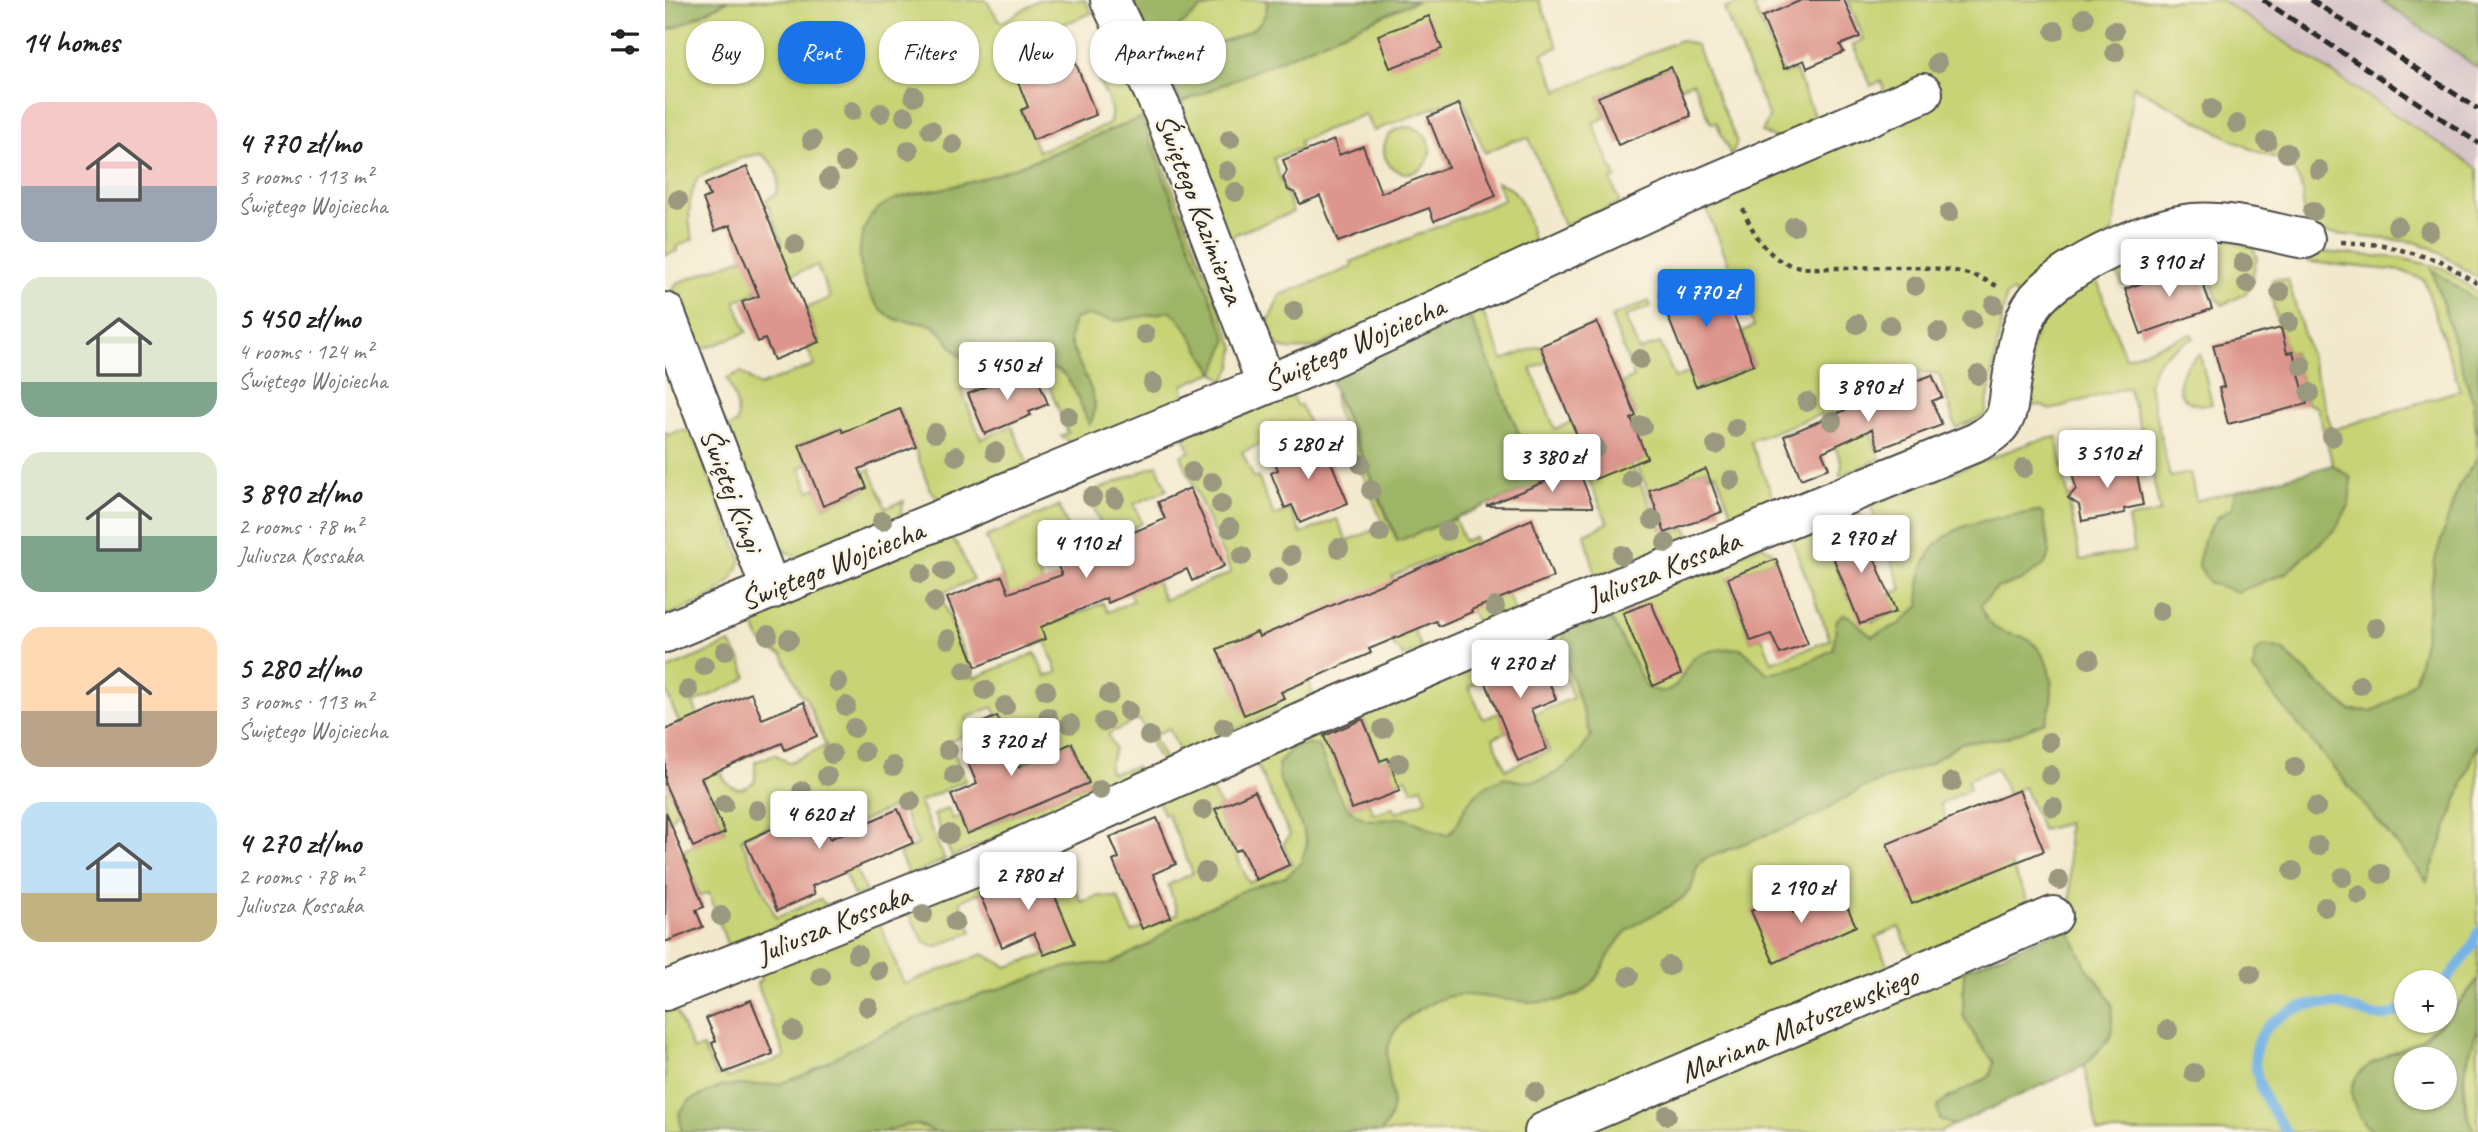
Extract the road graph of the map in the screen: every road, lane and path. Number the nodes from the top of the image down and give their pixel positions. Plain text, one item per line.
1 (1110, 0) edge
2 (1923, 93) dead end
3 (1729, 176) junction
4 (2305, 239) joint
5 (2478, 284) edge
6 (2028, 311) junction
7 (665, 312) edge
8 (1266, 383) junction
9 (771, 590) junction
10 (665, 633) edge
11 (2053, 916) dead end
12 (665, 991) edge
13 (1544, 1132) edge

1 - 8 street, Świętego Kazimierza
2 - 3 street, Świętego Wojciecha
3 - 6 path
3 - 8 street, Świętego Wojciecha
4 - 5 path
4 - 6 street, Juliusza Kossaka
6 - 12 street, Juliusza Kossaka
7 - 9 street, Świętej Kingi
8 - 9 street, Świętego Wojciecha
9 - 10 street, Świętego Wojciecha
11 - 13 street, Mariana Matuszewskiego

